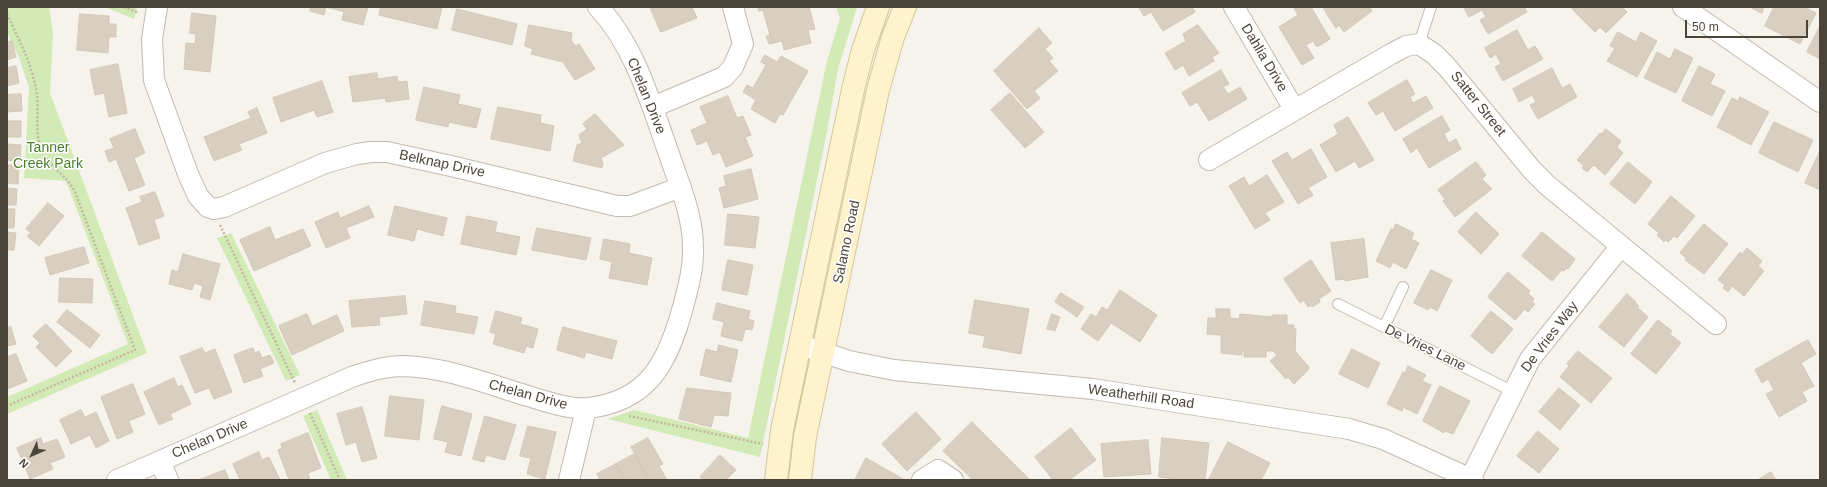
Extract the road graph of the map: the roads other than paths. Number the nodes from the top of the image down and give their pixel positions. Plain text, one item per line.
1 (157, 7) edge
2 (598, 7) edge
3 (733, 7) edge
4 (878, 7) edge
5 (906, 7) edge
6 (1234, 7) edge
7 (1431, 7) edge
8 (1683, 7) edge
9 (1419, 44) junction
10 (1820, 102) edge
11 (653, 107) junction
12 (1294, 109) junction
13 (1209, 160) dead end
14 (681, 187) junction
15 (1621, 246) junction
16 (1403, 287) dead end
17 (1338, 304) dead end
18 (1716, 324) dead end
19 (1384, 327) junction
20 (800, 345) junction
21 (824, 351) junction
22 (1512, 391) junction
23 (586, 409) junction
24 (160, 461) junction
25 (1472, 479) edge
26 (117, 480) edge
27 (168, 480) edge
28 (569, 480) edge
29 (776, 480) edge
30 (800, 480) edge
31 (922, 480) edge
32 (953, 480) edge

1 - 14 street, Belknap Drive
2 - 11 street, Chelan Drive
3 - 11 street
4 - 20 main road, Salamo Road
5 - 21 main road, Salamo Road
6 - 12 street, Dahlia Drive
7 - 9 lane
8 - 10 street
9 - 12 street
9 - 15 street, Satter Street
11 - 14 street, Chelan Drive
12 - 13 street
14 - 23 street, Chelan Drive
15 - 18 street, Satter Street
15 - 22 street, De Vries Way
16 - 19 lane
17 - 19 lane, De Vries Lane
19 - 22 lane, De Vries Lane
20 - 21 street, Weatherhill Road
20 - 29 main road, Salamo Road
21 - 25 street, Weatherhill Road
21 - 30 main road, Salamo Road
22 - 25 street, De Vries Way
23 - 24 street, Chelan Drive
23 - 28 street
24 - 26 street, Chelan Drive
24 - 27 street
31 - 32 street

